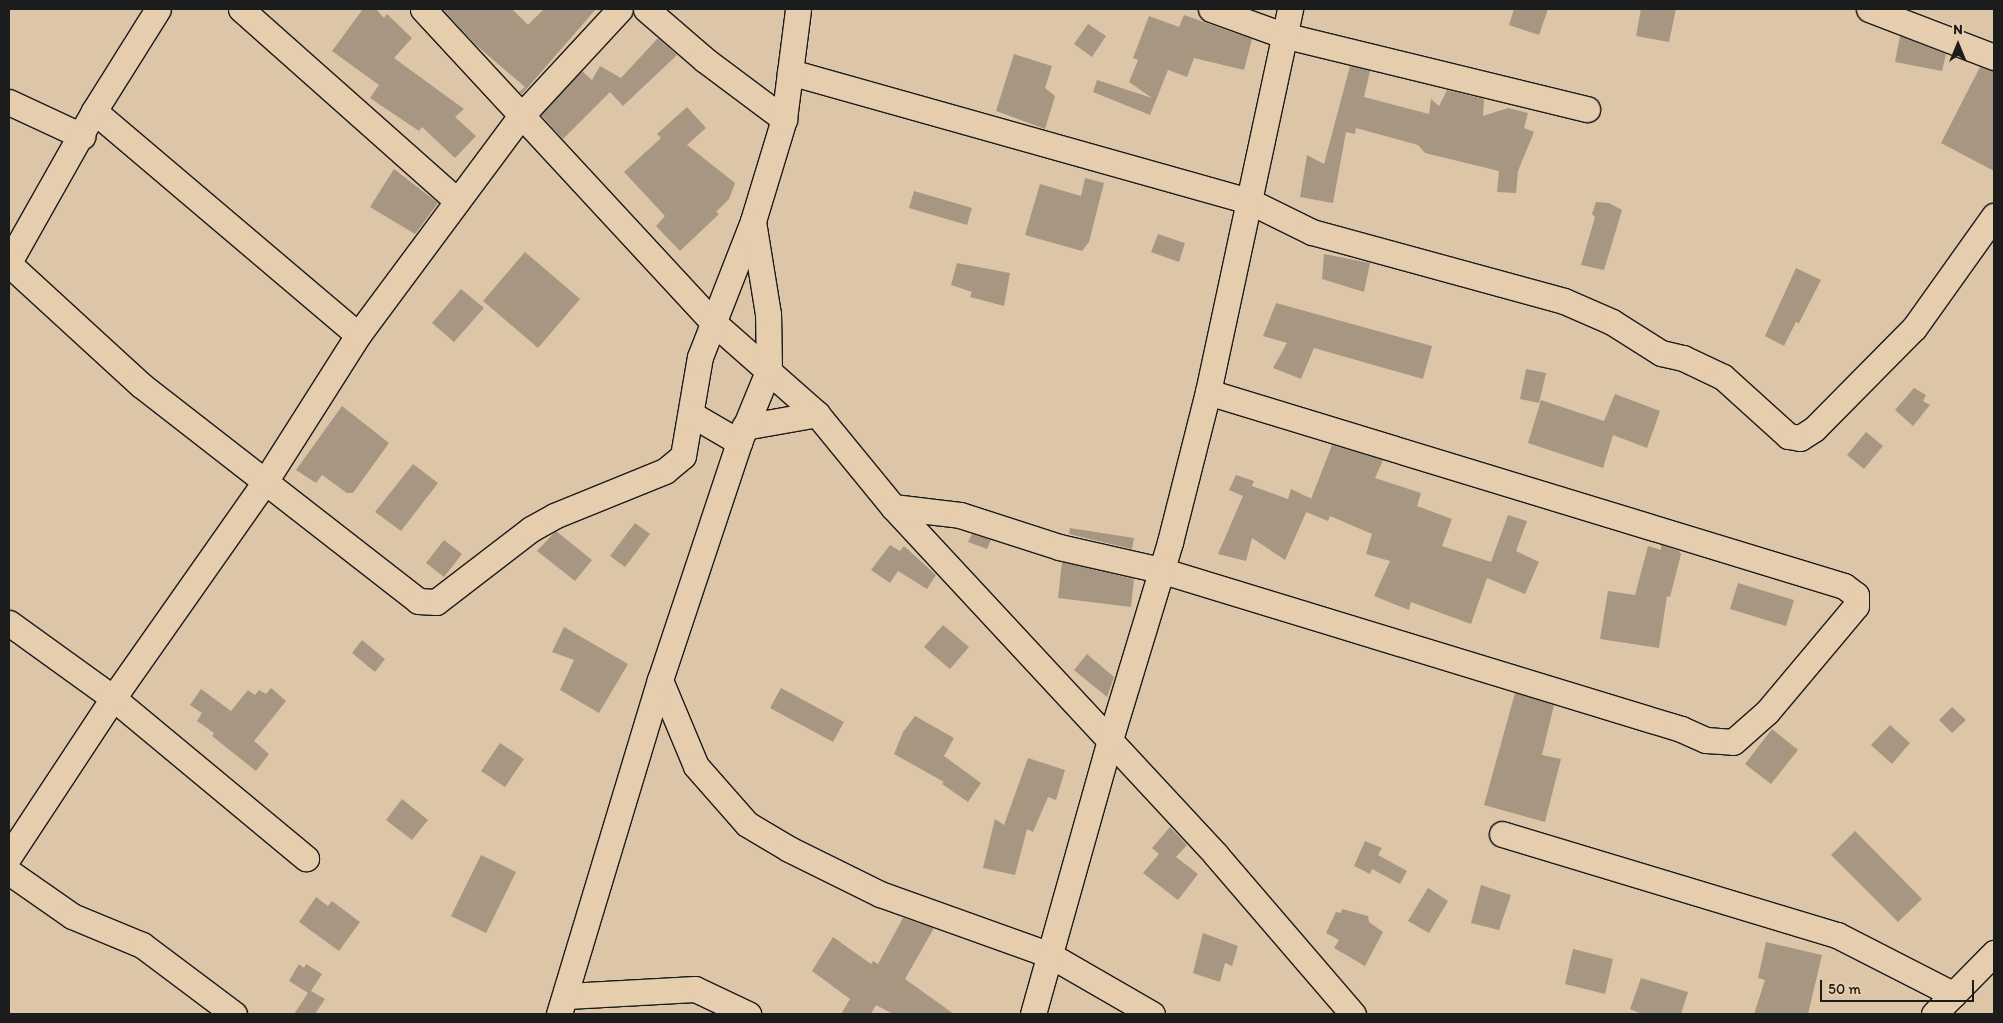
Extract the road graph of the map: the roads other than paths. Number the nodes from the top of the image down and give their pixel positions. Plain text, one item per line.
1 (158, 9) edge
2 (241, 9) edge
3 (423, 9) edge
4 (620, 9) edge
5 (646, 9) edge
6 (798, 9) edge
7 (1211, 9) edge
8 (1290, 9) edge
9 (1869, 9) edge
10 (1283, 34) junction
11 (1994, 57) edge
12 (790, 72) junction
13 (9, 102) edge
14 (1587, 109) dead end
15 (94, 111) junction
16 (520, 117) junction
17 (784, 119) junction
18 (82, 136) junction
19 (458, 201) junction
20 (1249, 201) junction
21 (1994, 216) edge
22 (752, 222) junction
23 (9, 263) edge
24 (715, 324) junction
25 (358, 334) junction
26 (769, 369) junction
27 (1208, 392) junction
28 (691, 414) junction
29 (817, 414) junction
30 (741, 434) junction
31 (266, 480) junction
32 (893, 508) junction
33 (1160, 570) junction
34 (9, 623) edge
35 (660, 680) junction
36 (113, 698) junction
37 (1109, 743) junction
38 (1502, 834) dead end
39 (9, 856) edge
40 (306, 858) dead end
41 (9, 872) edge
42 (1994, 953) edge
43 (1048, 954) junction
44 (1954, 995) junction
45 (563, 1005) edge
46 (234, 1014) edge
47 (748, 1014) edge
48 (1033, 1014) edge
49 (1152, 1014) edge
50 (1353, 1014) edge
51 (1934, 1014) edge

1 - 15 street
2 - 19 street
3 - 16 street
4 - 16 street
5 - 17 street
6 - 12 street
7 - 10 street
8 - 10 street
9 - 11 street
10 - 14 street
10 - 20 street
12 - 17 street
12 - 20 street
13 - 18 street
15 - 18 street
15 - 25 street
16 - 19 street
16 - 24 street
17 - 22 street
18 - 23 street
19 - 25 street
20 - 21 street
20 - 27 street
22 - 24 street
22 - 26 street
23 - 31 street
24 - 26 street
24 - 28 street
25 - 31 street
26 - 29 street
26 - 30 street
27 - 33 street
27 - 33 street
28 - 30 street
28 - 31 street
29 - 30 street
29 - 32 street
30 - 35 street
31 - 36 street
32 - 33 street
32 - 37 street
33 - 37 street
34 - 36 street
35 - 43 street
35 - 45 street
36 - 39 street
36 - 40 street
37 - 43 street
37 - 50 street
38 - 44 street
41 - 46 street
42 - 44 street
43 - 48 street
43 - 49 street
44 - 51 street
45 - 47 street

